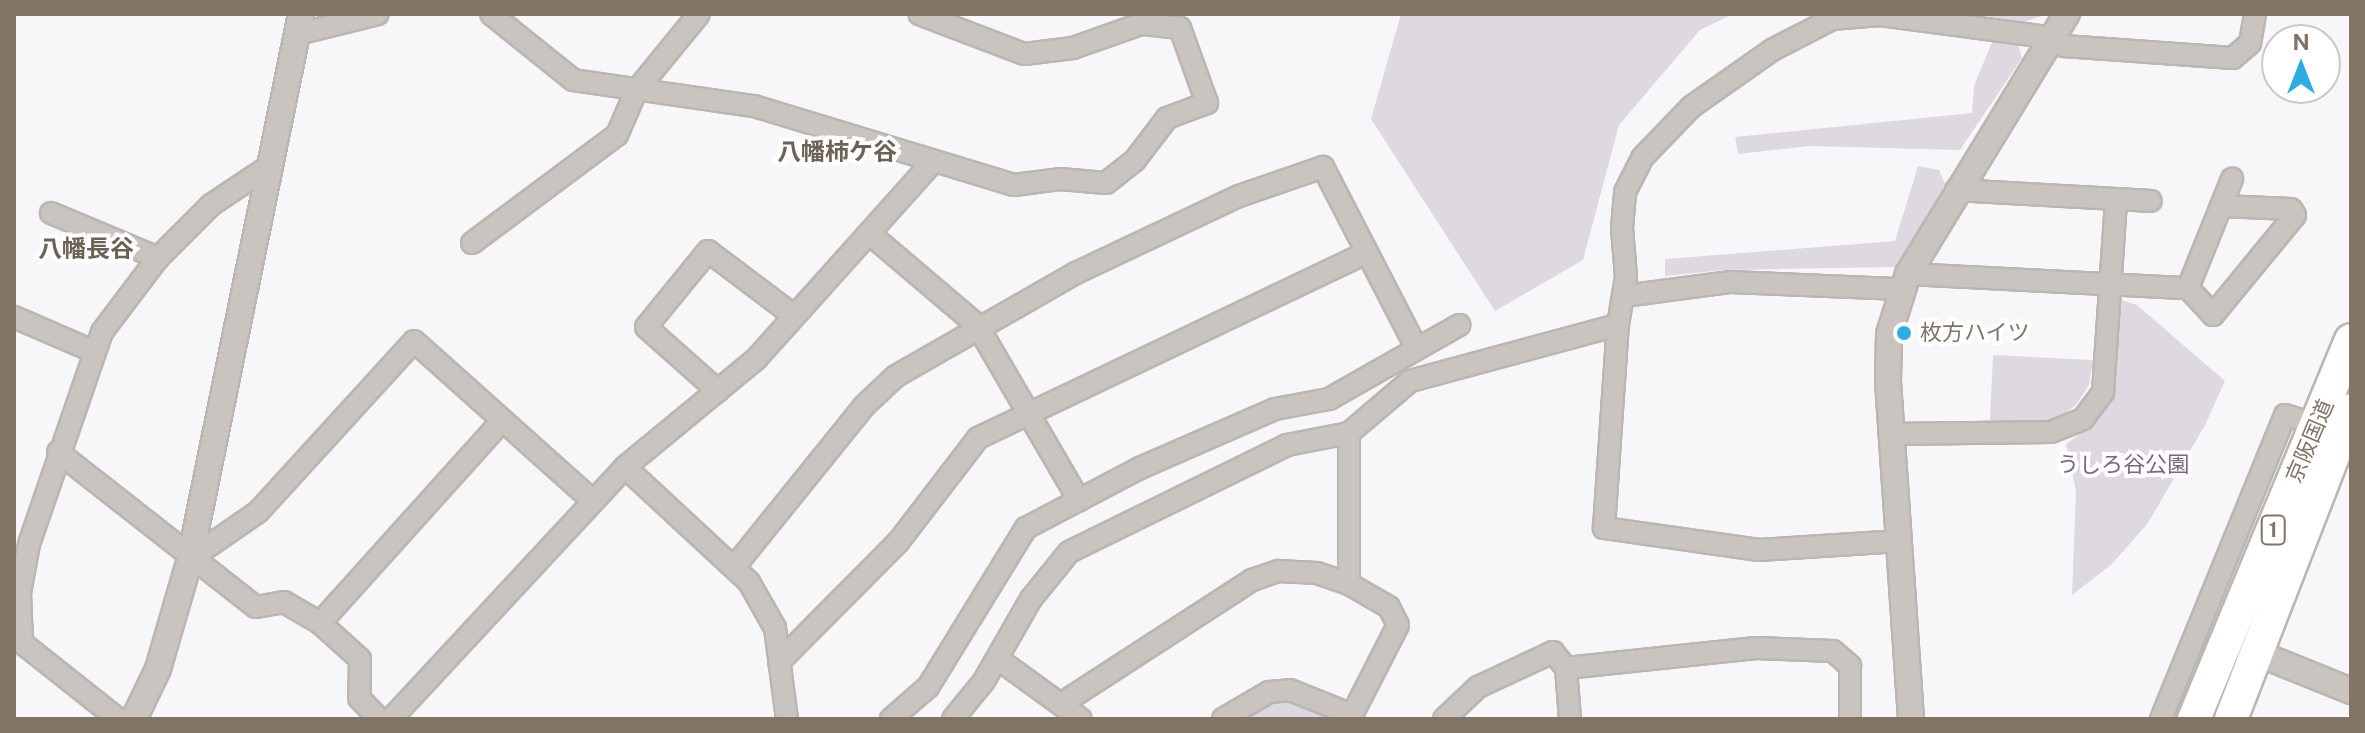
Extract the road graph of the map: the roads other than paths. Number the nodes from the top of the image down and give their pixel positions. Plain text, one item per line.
1 (378, 14) edge
2 (491, 14) edge
3 (699, 14) edge
4 (919, 14) edge
5 (2067, 14) edge
6 (2255, 14) edge
7 (1142, 19) edge
8 (300, 24) edge
9 (2054, 38) junction
10 (636, 91) junction
11 (931, 164) junction
12 (271, 165) junction
13 (2232, 179) dead end
14 (1956, 190) junction
15 (2116, 199) junction
16 (2151, 201) dead end
17 (2221, 206) junction
18 (51, 213) dead end
19 (870, 234) junction
20 (472, 243) dead end
21 (1365, 253) junction
22 (158, 258) junction
23 (1904, 282) junction
24 (2111, 284) junction
25 (2188, 288) junction
26 (1624, 296) junction
27 (793, 315) junction
28 (14, 317) edge
29 (977, 325) junction
30 (1459, 325) dead end
31 (1618, 325) junction
32 (2351, 340) edge
33 (1416, 347) junction
34 (95, 352) junction
35 (718, 391) junction
36 (2351, 410) edge
37 (1027, 411) junction
38 (503, 420) junction
39 (2318, 425) junction
40 (1349, 433) junction
41 (1892, 434) junction
42 (58, 452) junction
43 (625, 467) junction
44 (1079, 500) junction
45 (593, 501) junction
46 (1900, 541) junction
47 (190, 559) junction
48 (735, 566) junction
49 (1349, 584) junction
50 (17, 590) edge
51 (320, 623) junction
52 (2225, 641) junction
53 (18, 650) edge
54 (2257, 652) junction
55 (998, 659) junction
56 (779, 662) junction
57 (1566, 668) junction
58 (2351, 691) edge
59 (1061, 704) junction
60 (118, 719) edge
61 (134, 719) edge
62 (379, 719) edge
63 (391, 719) edge
64 (787, 719) edge
65 (891, 719) edge
66 (953, 719) edge
67 (1081, 719) edge
68 (1223, 719) edge
69 (1444, 719) edge
70 (1570, 719) edge
71 (1850, 719) edge
72 (1911, 719) edge
73 (2161, 719) edge
74 (2194, 719) edge
75 (2231, 719) edge

1 - 8 street
2 - 10 street
3 - 10 street
4 - 7 street
5 - 9 street
6 - 9 street
7 - 11 street
8 - 12 street
9 - 14 street
9 - 26 street
10 - 11 street
10 - 20 street
11 - 19 street
12 - 22 street
12 - 47 street
13 - 17 street
14 - 15 street
14 - 23 street
15 - 16 street
15 - 24 street
17 - 25 street
17 - 25 street
18 - 22 street
19 - 27 street
19 - 29 street
21 - 29 street
21 - 33 street
21 - 37 street
22 - 34 street
23 - 24 street
23 - 26 street
23 - 41 street
24 - 25 street
24 - 41 street
26 - 31 street
27 - 35 street
27 - 35 street
28 - 34 street
29 - 37 street
29 - 48 street
30 - 33 street
31 - 40 street
31 - 46 street
32 - 39 highway, 京阪国道 / 1
33 - 44 street
34 - 42 street
35 - 43 street
36 - 54 highway, 京阪国道 / 1
37 - 44 street
37 - 56 street
38 - 45 street
38 - 47 street
38 - 51 street
39 - 52 highway, 京阪国道 / 1
39 - 73 street
40 - 49 street
40 - 55 street
41 - 46 street
42 - 47 street
42 - 50 street
43 - 45 street
43 - 48 street
44 - 65 street
45 - 63 street
46 - 72 street
47 - 51 street
47 - 61 street
48 - 56 street
49 - 59 street
49 - 68 street
50 - 53 street
51 - 62 street
52 - 54 street
52 - 74 highway, 京阪国道 / 1
53 - 60 street
54 - 58 street
54 - 75 highway, 京阪国道 / 1
55 - 59 street
55 - 66 street
56 - 64 street
57 - 69 street
57 - 70 street
57 - 71 street
59 - 67 street

